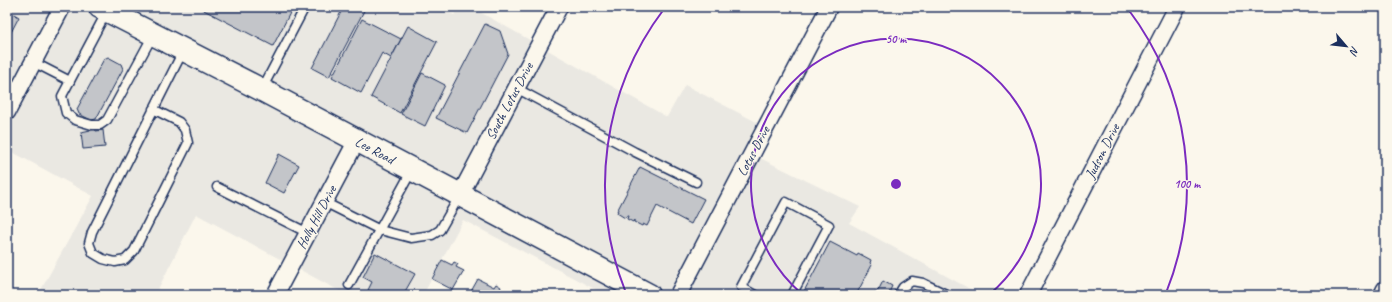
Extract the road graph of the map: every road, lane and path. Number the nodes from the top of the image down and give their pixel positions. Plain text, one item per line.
1 (62, 7) edge
2 (305, 7) edge
3 (559, 7) edge
4 (828, 7) edge
5 (1177, 7) edge
6 (106, 8) edge
7 (154, 35) junction
8 (183, 50) junction
9 (33, 62) junction
10 (70, 81) junction
11 (516, 88) junction
12 (262, 90) junction
13 (153, 109) junction
14 (7, 112) edge
15 (357, 140) junction
16 (412, 169) junction
17 (696, 182) dead end
18 (218, 187) dead end
19 (460, 195) junction
20 (324, 202) junction
21 (380, 230) junction
22 (308, 233) junction
23 (349, 285) dead end
24 (1385, 289) edge
25 (275, 295) edge
26 (649, 295) edge
27 (678, 295) edge
28 (755, 295) edge
29 (792, 295) edge
30 (898, 295) edge
31 (948, 295) edge
32 (1028, 295) edge
33 (1382, 295) edge

1 - 9 street
2 - 12 lane
3 - 11 street, South Lotus Drive
4 - 27 street, Lotus Drive
5 - 32 street, Judson Drive
6 - 7 main road, Lee Road
6 - 10 lane
7 - 8 main road, Lee Road
7 - 10 lane
8 - 12 main road, Lee Road
8 - 13 lane
9 - 10 lane
9 - 14 street
11 - 17 lane
11 - 19 street, South Lotus Drive
12 - 15 main road, Lee Road
13 - 13 lane
15 - 16 main road, Lee Road
15 - 20 street, Holly Hill Drive
16 - 19 main road, Lee Road
16 - 21 lane
18 - 22 lane
19 - 21 lane
19 - 26 main road, Lee Road
20 - 21 lane
20 - 22 street, Holly Hill Drive
21 - 23 lane
22 - 25 street, Holly Hill Drive
24 - 33 street
28 - 29 lane
30 - 31 lane

